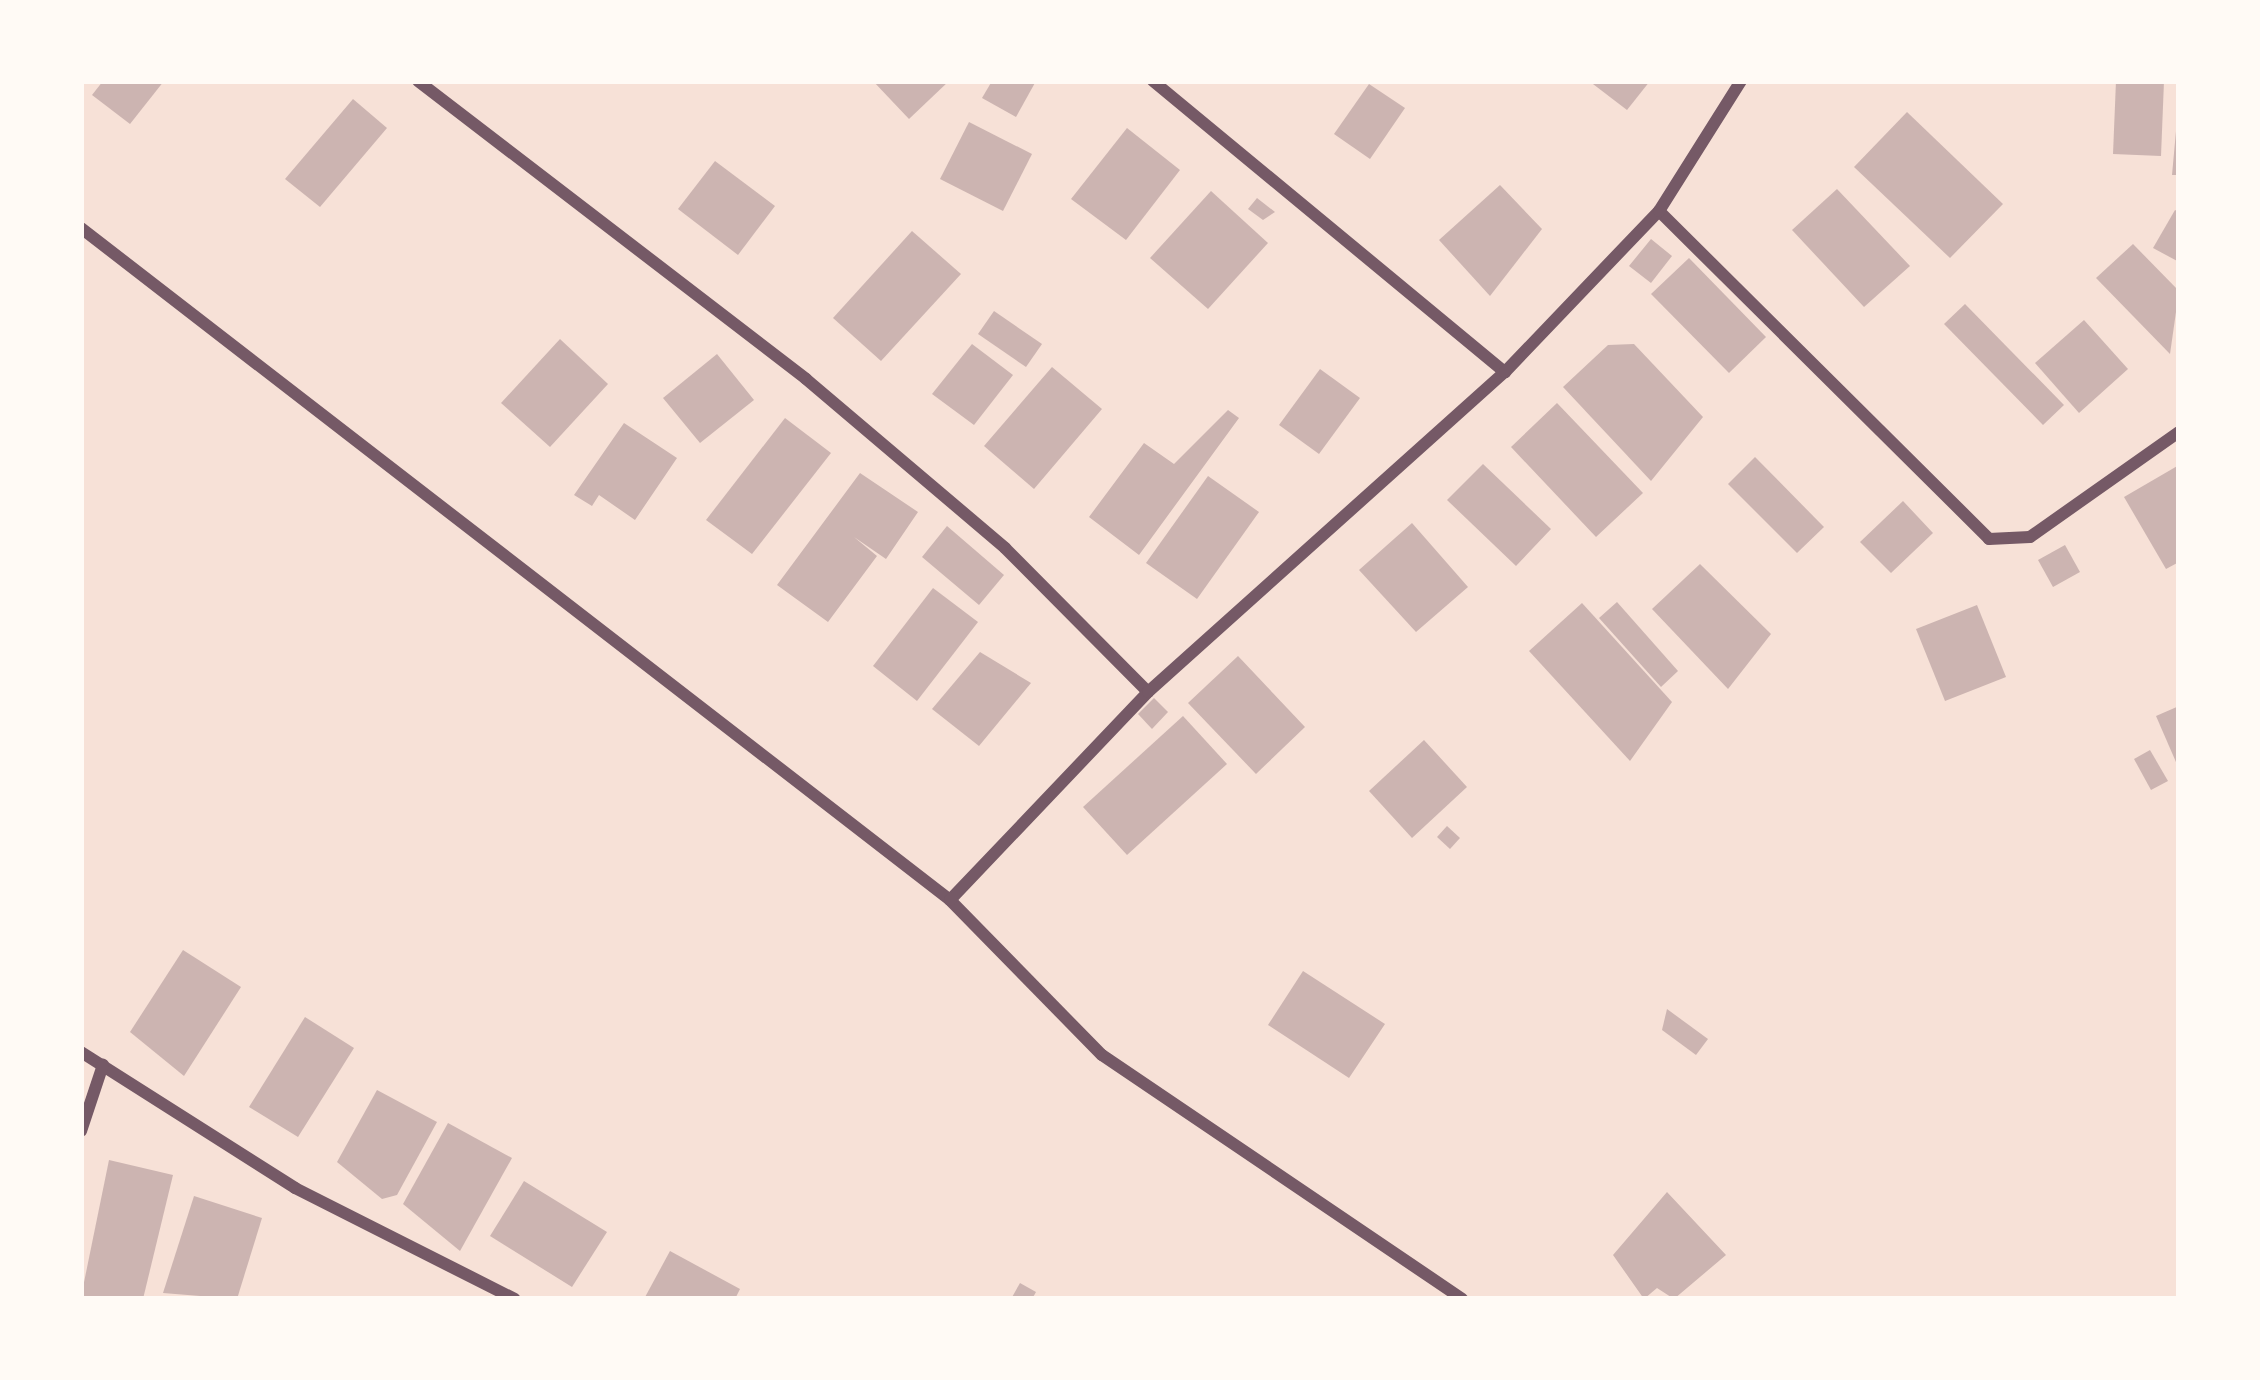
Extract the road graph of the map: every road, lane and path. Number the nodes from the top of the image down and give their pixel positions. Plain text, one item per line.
1 (418, 81) edge
2 (1741, 81) edge
3 (1161, 83) edge
4 (1659, 211) junction
5 (81, 228) edge
6 (1505, 372) junction
7 (2179, 432) edge
8 (1148, 692) junction
9 (950, 900) junction
10 (81, 1052) edge
11 (104, 1065) junction
12 (81, 1131) edge
13 (489, 1284) junction
14 (485, 1299) edge
15 (515, 1299) edge
16 (1462, 1299) edge

1 - 8 street
2 - 4 street
3 - 6 street
4 - 6 street
4 - 7 street
5 - 9 street
6 - 8 street
8 - 9 street
9 - 16 street
10 - 11 street
11 - 12 street
11 - 13 street
13 - 14 street
13 - 15 street

